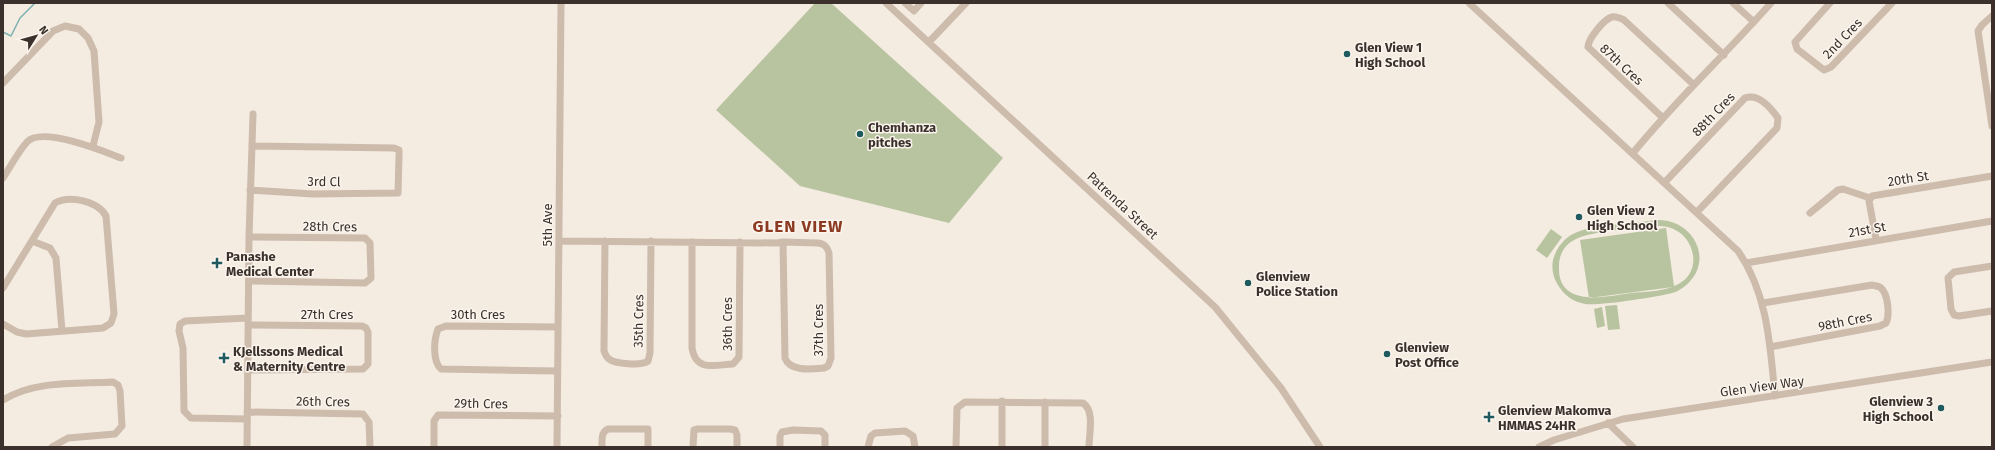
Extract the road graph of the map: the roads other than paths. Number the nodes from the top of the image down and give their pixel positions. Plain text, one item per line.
1 (561, 3) edge
2 (886, 3) edge
3 (905, 3) edge
4 (921, 3) edge
5 (966, 3) edge
6 (1469, 3) edge
7 (1668, 3) edge
8 (1733, 3) edge
9 (1771, 3) edge
10 (1830, 3) edge
11 (1892, 3) edge
12 (1992, 16) edge
13 (1754, 22) junction
14 (929, 42) junction
15 (1724, 55) junction
16 (3, 83) edge
17 (1694, 85) junction
18 (254, 114) dead end
19 (1662, 117) junction
20 (1992, 126) edge
21 (93, 146) junction
22 (252, 146) junction
23 (1633, 153) junction
24 (121, 158) dead end
25 (1992, 176) edge
26 (3, 178) edge
27 (1665, 182) junction
28 (250, 190) junction
29 (1870, 198) junction
30 (1697, 212) junction
31 (1810, 213) dead end
32 (1992, 221) edge
33 (249, 237) junction
34 (1876, 239) junction
35 (32, 241) junction
36 (559, 241) junction
37 (605, 241) junction
38 (651, 242) junction
39 (692, 242) junction
40 (740, 242) junction
41 (783, 242) junction
42 (1746, 262) junction
43 (1992, 266) edge
44 (249, 281) junction
45 (3, 288) edge
46 (1763, 304) junction
47 (1992, 311) edge
48 (248, 322) junction
49 (3, 324) edge
50 (558, 327) junction
51 (62, 332) junction
52 (1770, 347) junction
53 (1992, 362) edge
54 (248, 370) junction
55 (557, 371) junction
56 (1775, 396) junction
57 (3, 400) edge
58 (1002, 401) junction
59 (1045, 402) junction
60 (247, 415) junction
61 (558, 416) junction
62 (1608, 423) junction
63 (52, 447) edge
64 (247, 447) edge
65 (370, 447) edge
66 (434, 447) edge
67 (557, 447) edge
68 (602, 447) edge
69 (648, 447) edge
70 (693, 447) edge
71 (737, 447) edge
72 (780, 447) edge
73 (825, 447) edge
74 (868, 447) edge
75 (914, 447) edge
76 (956, 447) edge
77 (1002, 447) edge
78 (1045, 447) edge
79 (1089, 447) edge
80 (1320, 447) edge
81 (1539, 447) edge
82 (1633, 447) edge

1 - 36 street, 5th Ave
2 - 14 street, Patrenda Street
3 - 4 street
5 - 14 street
6 - 23 street
7 - 15 street
8 - 13 street
9 - 13 street
10 - 11 street, 2nd Cres
12 - 20 street
13 - 15 street
14 - 80 street, Patrenda Street
15 - 17 street
16 - 21 street
17 - 19 street
17 - 19 street, 87th Cres
18 - 22 street
19 - 23 street
21 - 24 street
21 - 26 street
22 - 28 street
22 - 28 street, 3rd Cl
23 - 27 street
25 - 29 street, 20th St
27 - 30 street
27 - 30 street, 88th Cres
28 - 33 street
29 - 31 street
29 - 34 street
30 - 42 street
32 - 34 street, 21st St
33 - 44 street
33 - 44 street, 28th Cres
34 - 42 street, 21st St
35 - 45 street
35 - 51 street
35 - 51 street
36 - 37 street
36 - 50 street, 5th Ave
37 - 38 street
37 - 38 street, 35th Cres
38 - 39 street
39 - 40 street
39 - 40 street, 36th Cres
40 - 41 street
41 - 41 street, 37th Cres
42 - 46 street
43 - 47 street
44 - 48 street
46 - 52 street
46 - 52 street, 98th Cres
48 - 54 street
48 - 54 street, 27th Cres
48 - 60 street, 27th Cres
49 - 51 street
50 - 55 street, 5th Ave
50 - 55 street, 30th Cres
52 - 56 street
53 - 56 street, Glen View Way
54 - 60 street
55 - 61 street, 5th Ave
56 - 62 street, Glen View Way
57 - 63 street
58 - 59 street
58 - 76 street
58 - 77 street
59 - 78 street
59 - 79 street
60 - 64 street
60 - 65 street, 26th Cres
61 - 66 street, 29th Cres
61 - 67 street, 5th Ave
62 - 81 street, Glen View Way
62 - 82 street
68 - 69 street
70 - 71 street
72 - 73 street
74 - 75 street

